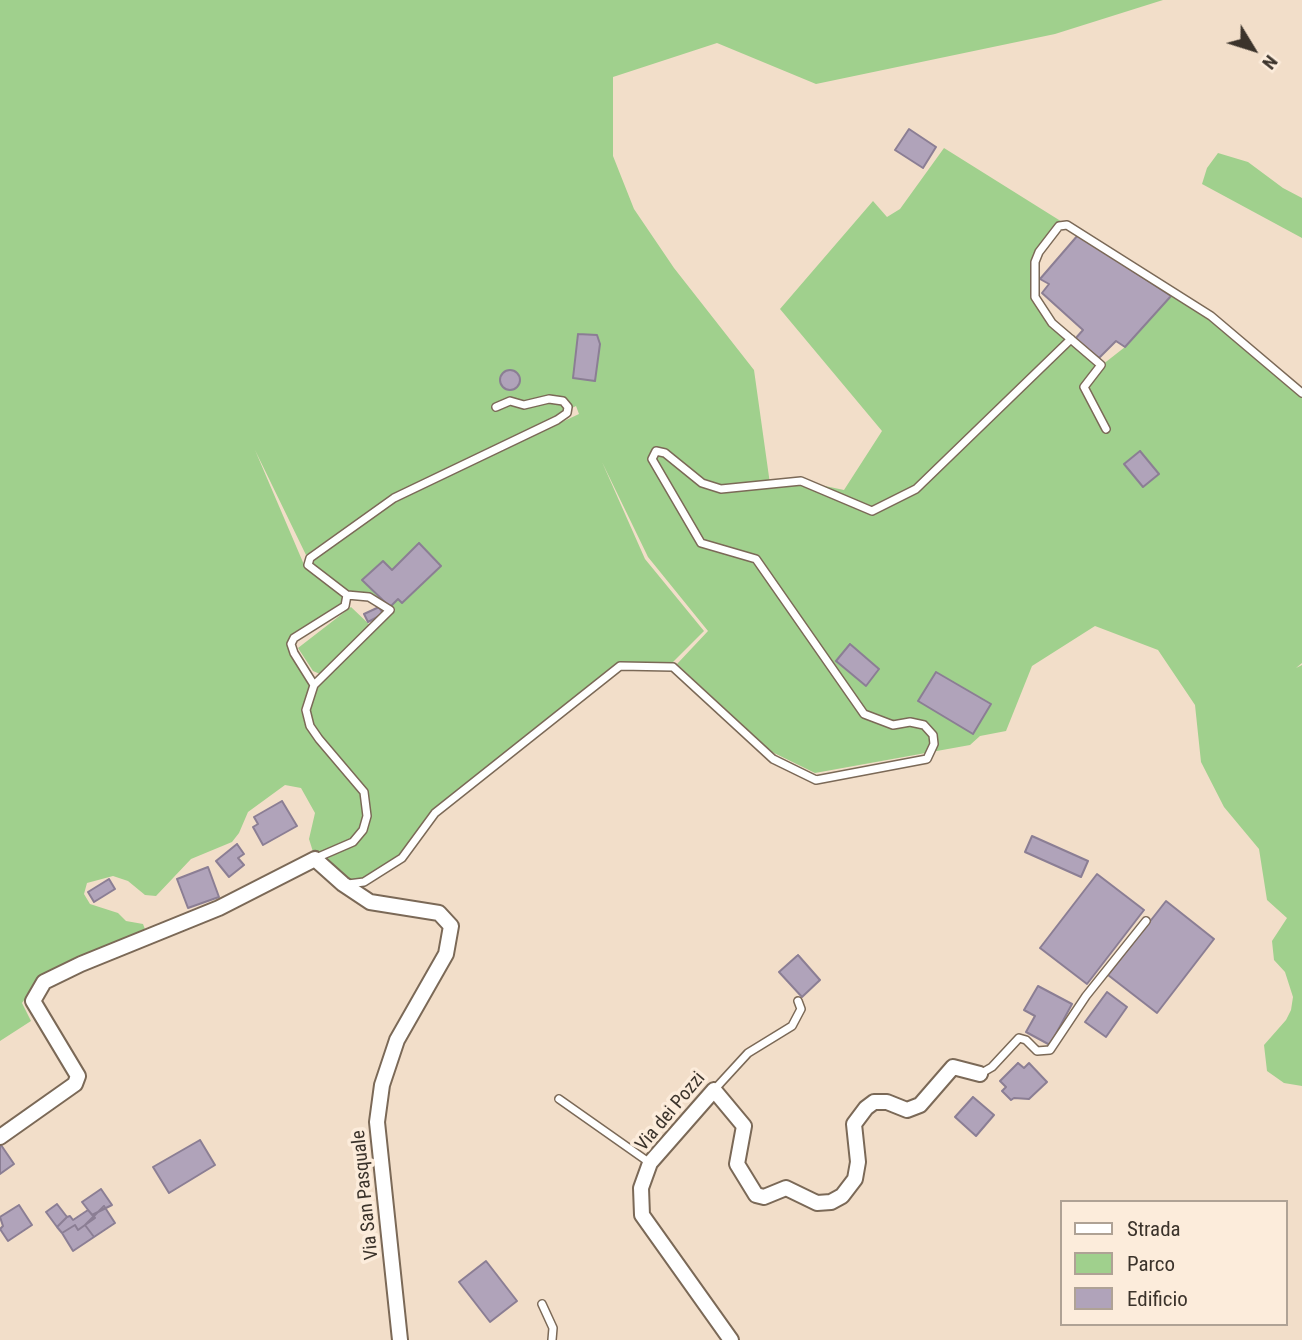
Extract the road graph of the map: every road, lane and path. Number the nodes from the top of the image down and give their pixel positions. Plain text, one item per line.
1 (1071, 340) junction
2 (1302, 393) edge
3 (496, 407) dead end
4 (1107, 429) dead end
5 (346, 595) junction
6 (314, 685) junction
7 (315, 859) junction
8 (344, 884) junction
9 (1146, 921) dead end
10 (798, 1002) dead end
11 (981, 1074) joint
12 (714, 1090) junction
13 (559, 1098) dead end
14 (0, 1137) edge
15 (650, 1163) junction
16 (542, 1304) dead end
17 (400, 1340) edge
18 (552, 1340) edge
19 (731, 1340) edge

1 - 2 lane
1 - 4 lane
1 - 8 lane
3 - 5 lane
5 - 6 lane
5 - 6 lane
6 - 7 lane
7 - 8 street, Via San Pasquale
7 - 14 street
8 - 17 street, Via San Pasquale
9 - 11 lane
10 - 12 lane, Via dei Pozzi
11 - 12 street
12 - 15 street, Via dei Pozzi
13 - 15 lane
15 - 19 street, Via dei Pozzi
16 - 18 lane

